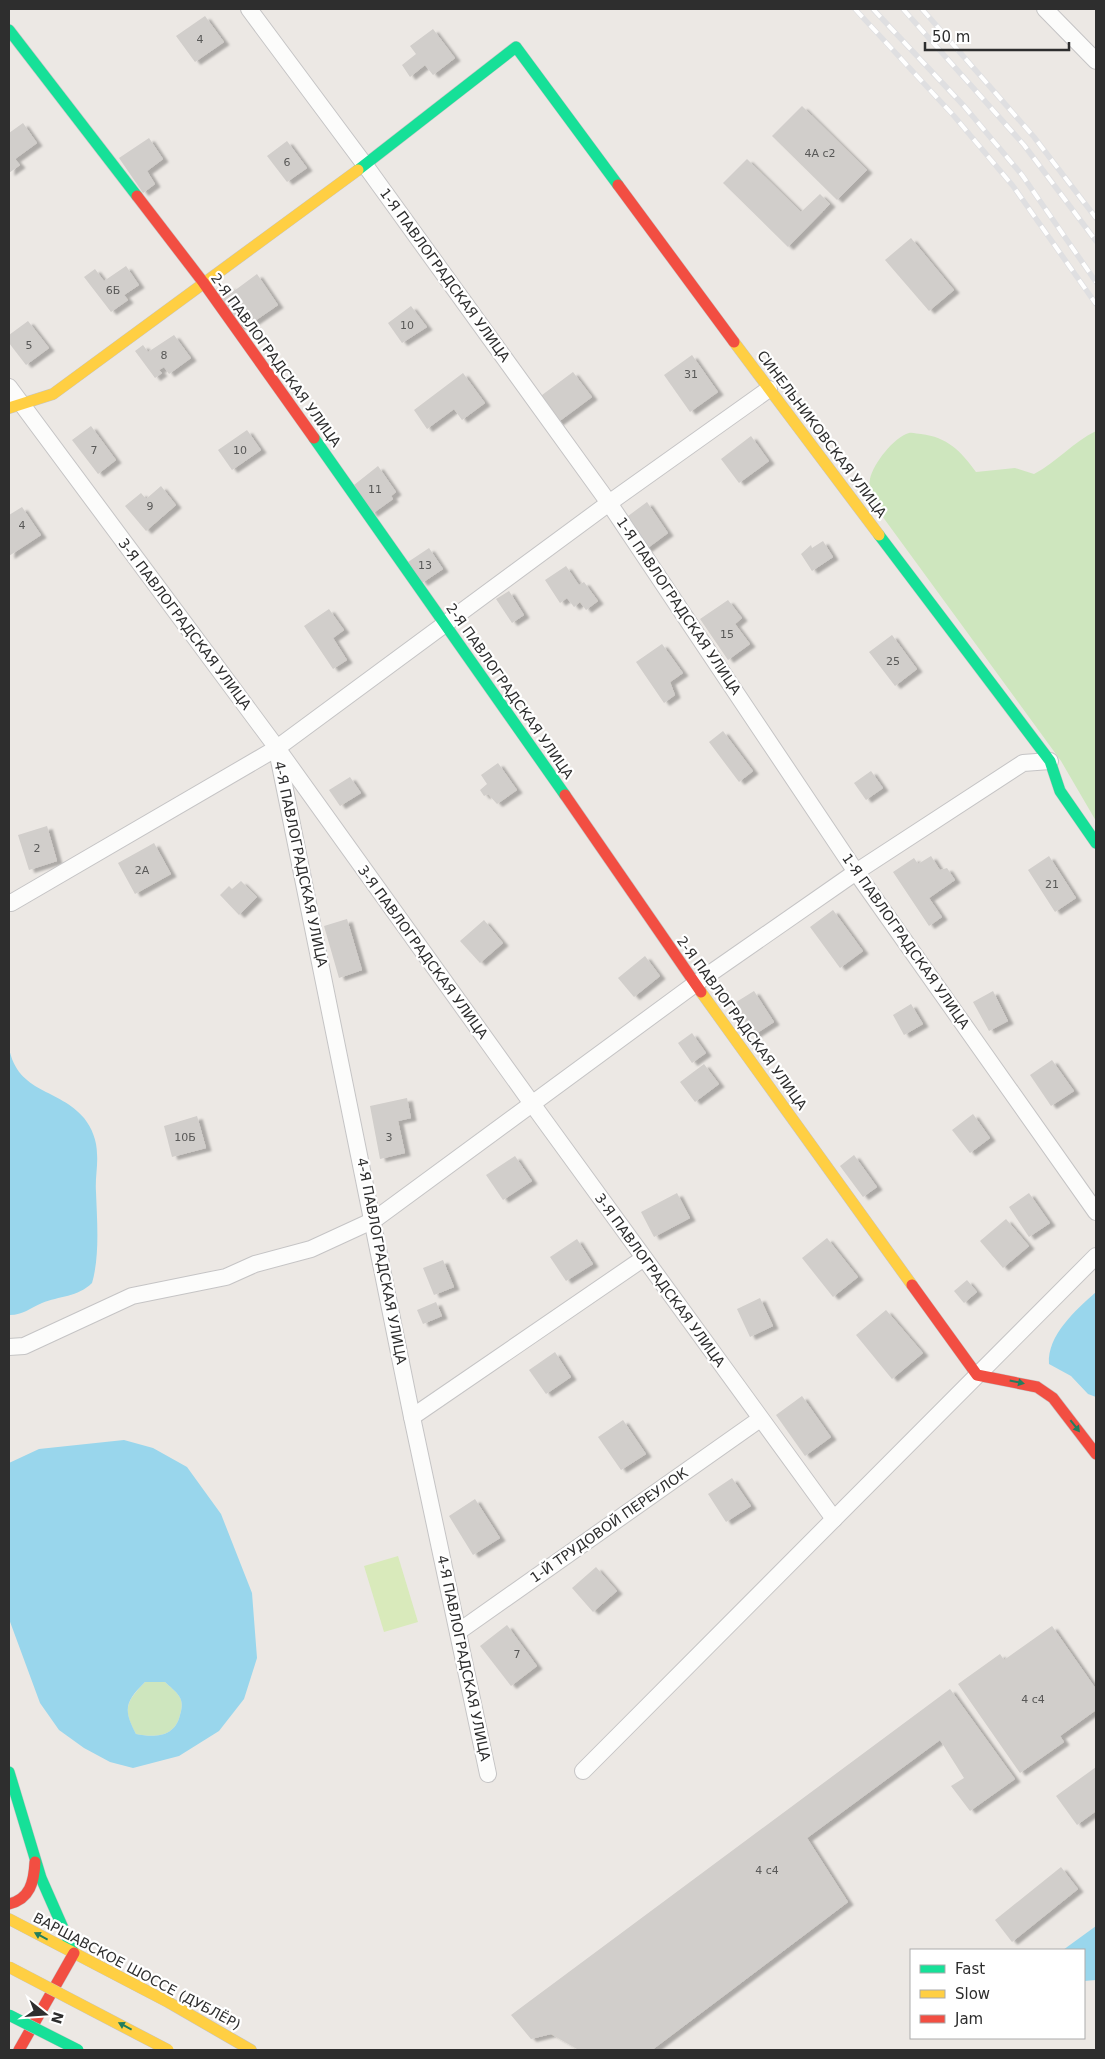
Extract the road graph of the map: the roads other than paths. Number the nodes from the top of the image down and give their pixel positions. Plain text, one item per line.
1 (248, 9) edge
2 (1045, 9) edge
3 (9, 30) edge
4 (1096, 61) edge
5 (365, 165) junction
6 (202, 282) junction
7 (9, 387) edge
8 (769, 390) junction
9 (14, 405) edge
10 (610, 503) junction
11 (446, 624) junction
12 (277, 748) junction
13 (1050, 761) junction
14 (1096, 843) edge
15 (856, 872) junction
16 (9, 902) edge
17 (695, 984) junction
18 (533, 1105) junction
19 (1096, 1212) edge
20 (374, 1220) junction
21 (1096, 1256) edge
22 (644, 1258) junction
23 (9, 1347) edge
24 (977, 1375) junction
25 (412, 1417) junction
26 (760, 1418) junction
27 (1096, 1454) edge
28 (834, 1518) junction
29 (458, 1632) junction
30 (583, 1771) dead end
31 (9, 1772) edge
32 (488, 1774) dead end
33 (35, 1858) junction
34 (9, 1904) edge
35 (9, 1919) edge
36 (74, 1953) junction
37 (9, 1967) edge
38 (9, 2015) edge
39 (42, 2042) dead end
40 (19, 2050) edge
41 (78, 2050) edge
42 (168, 2050) edge
43 (251, 2050) edge

1 - 5 street, 1-Я ПАВЛОГРАДСКАЯ УЛИЦА
2 - 4 street
3 - 6 street, 2-Я ПАВЛОГРАДСКАЯ УЛИЦА
5 - 6 street
5 - 8 street, СИНЕЛЬНИКОВСКАЯ УЛИЦА
5 - 10 street, 1-Я ПАВЛОГРАДСКАЯ УЛИЦА
6 - 9 street
6 - 11 street, 2-Я ПАВЛОГРАДСКАЯ УЛИЦА
7 - 9 street, 3-Я ПАВЛОГРАДСКАЯ УЛИЦА
8 - 10 street
8 - 13 street, СИНЕЛЬНИКОВСКАЯ УЛИЦА
9 - 12 street, 3-Я ПАВЛОГРАДСКАЯ УЛИЦА
10 - 11 street
10 - 15 street, 1-Я ПАВЛОГРАДСКАЯ УЛИЦА
11 - 12 street
11 - 17 street, 2-Я ПАВЛОГРАДСКАЯ УЛИЦА
12 - 16 street
12 - 18 street, 3-Я ПАВЛОГРАДСКАЯ УЛИЦА
12 - 20 street, 4-Я ПАВЛОГРАДСКАЯ УЛИЦА
13 - 14 street, СИНЕЛЬНИКОВСКАЯ УЛИЦА
13 - 15 street
15 - 17 street
15 - 19 street, 1-Я ПАВЛОГРАДСКАЯ УЛИЦА
17 - 18 street
17 - 24 street, 2-Я ПАВЛОГРАДСКАЯ УЛИЦА
18 - 20 street
18 - 22 street, 3-Я ПАВЛОГРАДСКАЯ УЛИЦА
20 - 23 street
20 - 25 street, 4-Я ПАВЛОГРАДСКАЯ УЛИЦА
21 - 24 street
22 - 25 street
22 - 26 street, 3-Я ПАВЛОГРАДСКАЯ УЛИЦА
24 -> 27 street
24 - 28 street
25 - 29 street, 4-Я ПАВЛОГРАДСКАЯ УЛИЦА
26 - 28 street, 3-Я ПАВЛОГРАДСКАЯ УЛИЦА
26 - 29 street, 1-Й ТРУДОВОЙ ПЕРЕУЛОК
28 - 30 street
29 - 32 street, 4-Я ПАВЛОГРАДСКАЯ УЛИЦА
31 - 33 street
33 - 34 street
33 - 36 street
36 -> 35 street, ВАРШАВСКОЕ ШОССЕ (ДУБЛЁР)
36 - 39 street
36 - 40 street
36 - 43 street, ВАРШАВСКОЕ ШОССЕ (ДУБЛЁР)
42 -> 37 street, bridge
38 - 41 street, bridge

